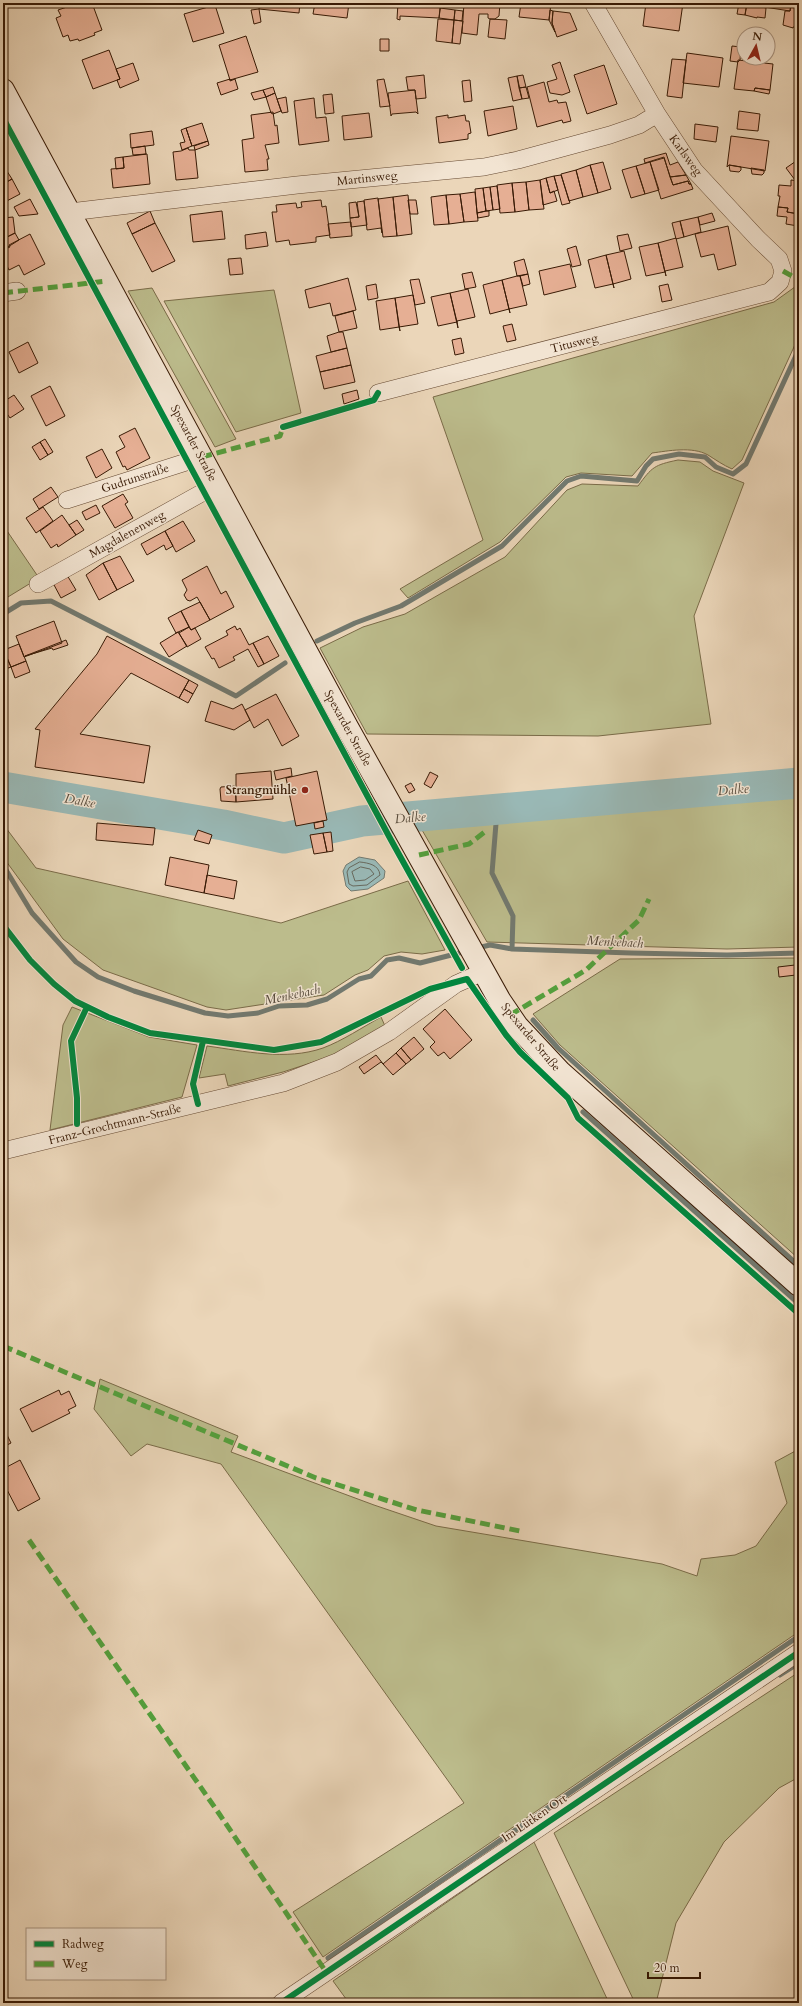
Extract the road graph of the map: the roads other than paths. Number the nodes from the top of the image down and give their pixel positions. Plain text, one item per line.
1 (593, 3) edge
2 (3, 90) edge
3 (656, 114) junction
4 (70, 212) junction
5 (769, 292) joint
6 (378, 393) dead end
7 (202, 457) junction
8 (216, 485) junction
9 (67, 500) dead end
10 (38, 584) dead end
11 (480, 968) junction
12 (3, 1151) edge
13 (799, 1285) edge
14 (799, 1652) edge
15 (281, 2003) edge

1 - 3 street, Karlsweg
2 - 4 main road, Spexarder Straße
3 - 4 street, Martinsweg
3 - 5 street, Karlsweg
4 - 7 main road, Spexarder Straße
5 - 6 street, Titusweg
7 - 8 main road, Spexarder Straße
7 - 9 street, Gudrunstraße
8 - 10 street, Magdalenenweg
8 - 11 main road, Spexarder Straße
11 - 12 street, Franz-Grochtmann-Straße
11 - 13 main road, Spexarder Straße
14 - 15 street, Im Lütken Ort

